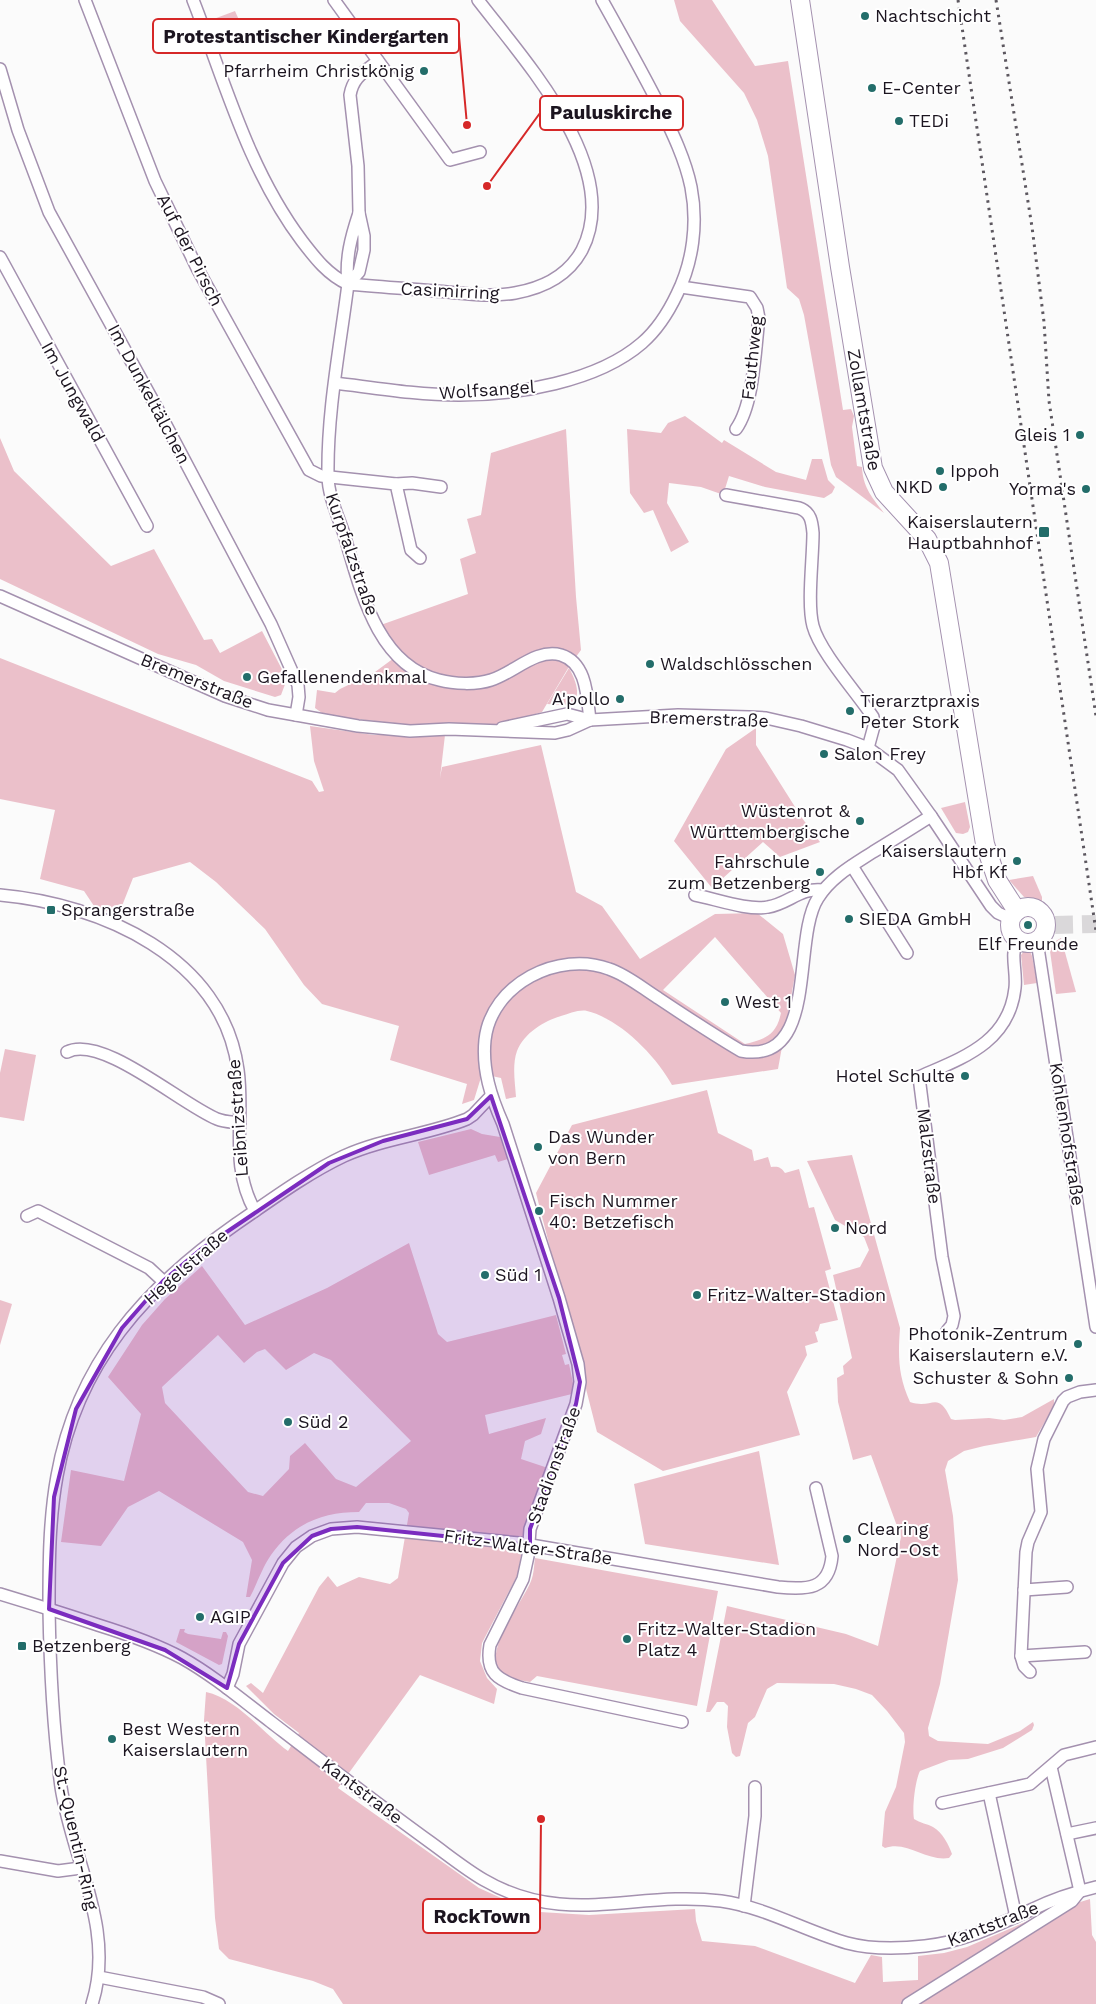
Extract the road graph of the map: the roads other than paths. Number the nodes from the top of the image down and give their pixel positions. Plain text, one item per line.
1 (85, 0) edge
2 (192, 0) edge
3 (334, 0) edge
4 (478, 0) edge
5 (602, 0) edge
6 (800, 0) edge
7 (378, 60) junction
8 (0, 69) edge
9 (480, 152) dead end
10 (0, 257) edge
11 (348, 284) junction
12 (681, 287) junction
13 (335, 383) junction
14 (736, 429) dead end
15 (328, 477) junction
16 (396, 484) junction
17 (441, 487) dead end
18 (726, 495) dead end
19 (147, 526) dead end
20 (420, 558) dead end
21 (0, 596) edge
22 (296, 715) junction
23 (590, 720) junction
24 (494, 730) junction
25 (868, 748) junction
26 (931, 816) junction
27 (852, 866) junction
28 (823, 890) junction
29 (0, 895) edge
30 (695, 895) dead end
31 (1014, 915) junction
32 (1017, 940) junction
33 (1037, 941) junction
34 (907, 953) dead end
35 (67, 1052) dead end
36 (491, 1096) junction
37 (240, 1123) junction
38 (255, 1211) junction
39 (27, 1216) dead end
40 (163, 1281) junction
41 (1096, 1327) edge
42 (947, 1331) dead end
43 (1096, 1390) edge
44 (816, 1488) dead end
45 (530, 1545) junction
46 (1066, 1587) dead end
47 (1024, 1590) junction
48 (0, 1594) edge
49 (49, 1609) junction
50 (1085, 1652) dead end
51 (1021, 1656) junction
52 (1030, 1672) dead end
53 (227, 1688) junction
54 (682, 1722) dead end
55 (1096, 1747) edge
56 (1050, 1767) junction
57 (755, 1788) dead end
58 (989, 1793) junction
59 (942, 1803) dead end
60 (1096, 1828) edge
61 (1067, 1834) junction
62 (0, 1861) edge
63 (81, 1868) junction
64 (1096, 1886) edge
65 (1080, 1891) junction
66 (744, 1906) junction
67 (1016, 1917) junction
68 (99, 1977) junction
69 (92, 2004) edge
70 (219, 2004) edge
71 (908, 2004) edge

1 - 15 street, Auf der Pirsch
2 - 11 street, Casimirring
3 - 7 street
4 - 11 street, Casimirring
5 - 12 street, Wolfsangel
6 - 31 main road, Zollamtstraße
7 - 9 street
7 - 11 street, Kurpfalzstraße
8 - 22 street, Im Dunkeltälchen
10 - 19 street, Im Jungwald
11 - 13 street, Kurpfalzstraße
12 - 13 street, Wolfsangel
12 - 14 street, Fauthweg
13 - 15 street, Kurpfalzstraße
15 - 16 street
15 - 23 street, Kurpfalzstraße
16 - 17 street
16 - 20 street
18 - 25 street
21 - 22 street, Bremerstraße
22 - 24 street, Bremerstraße
23 - 24 street, Bremerstraße
23 - 24 street, Bremerstraße
23 - 25 street, Bremerstraße
25 - 26 street, Bremerstraße
26 - 27 street
26 - 31 street, Bremerstraße
27 - 28 street
27 - 34 street
28 - 30 street
28 - 36 street, Stadionstraße
29 - 37 street, Leibnizstraße
31 - 32 main road
31 - 33 main road
32 - 33 main road
32 - 42 street, Malzstraße
33 - 41 street, Kohlenhofstraße
35 - 37 street
36 - 38 street, Hegelstraße
36 - 45 street, Stadionstraße
37 - 38 street, Leibnizstraße
38 - 40 street, Hegelstraße
39 - 40 street
40 - 49 street, Hegelstraße
43 - 47 street
44 - 45 street, Fritz-Walter-Straße
45 - 53 street, Fritz-Walter-Straße
45 - 54 street, Stadionstraße
46 - 47 street
47 - 51 street
48 - 49 street, Kantstraße
49 - 53 street, Kantstraße
49 - 63 street, St.-Quentin-Ring
50 - 51 street
51 - 52 street
53 - 66 street, Kantstraße
55 - 56 street
56 - 58 street
56 - 61 street
57 - 66 street
58 - 59 street
58 - 67 street
60 - 61 street
61 - 65 street
62 - 63 street
63 - 68 street, St.-Quentin-Ring
64 - 65 street, Kantstraße
65 - 67 street, Kantstraße
65 - 71 street
66 - 67 street, Kantstraße
68 - 69 street, St.-Quentin-Ring
68 - 70 street

